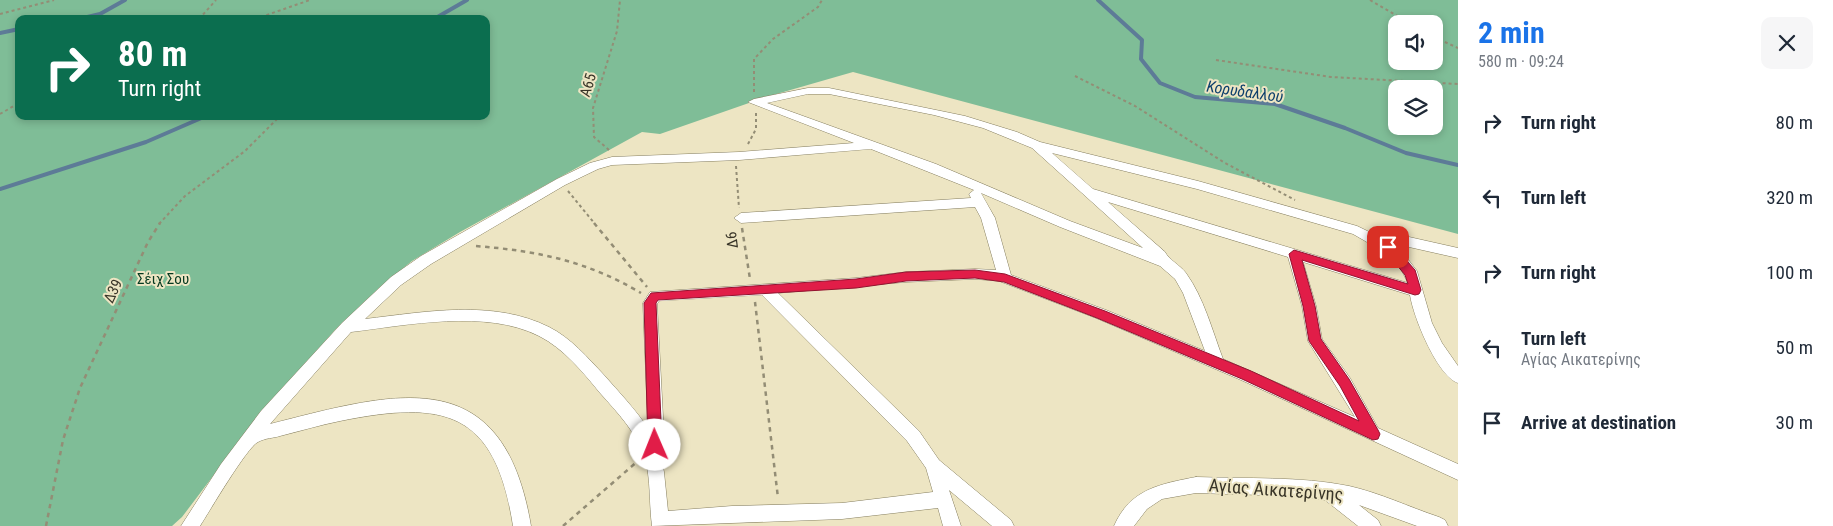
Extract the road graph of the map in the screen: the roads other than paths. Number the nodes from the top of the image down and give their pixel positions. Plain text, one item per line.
1 (754, 102) joint
2 (871, 145) junction
3 (1036, 145) junction
4 (974, 186) junction
5 (1088, 192) junction
6 (977, 202) junction
7 (741, 218) road end
8 (1388, 247) junction
9 (1458, 253) edge
10 (1294, 254) junction
11 (1165, 262) junction
12 (1005, 278) junction
13 (758, 290) junction
14 (1415, 290) junction
15 (347, 327) junction
16 (1217, 363) junction
17 (1458, 377) edge
18 (1373, 434) junction
19 (252, 436) junction
20 (651, 453) junction
21 (933, 465) junction
22 (1458, 472) edge
23 (1327, 491) junction
24 (944, 499) junction
25 (660, 523) edge
26 (190, 526) edge
27 (522, 526) edge
28 (952, 526) edge
29 (1005, 526) edge
30 (1123, 526) edge
31 (1372, 526) edge
32 (1439, 526) edge

1 - 2 street
1 - 3 street
2 - 4 street
2 - 15 street
3 - 5 street
3 - 8 street
4 - 6 street
4 - 11 street
5 - 10 street
5 - 11 street
6 - 7 street
6 - 12 street
8 - 9 street
8 - 14 street
10 - 14 street
10 - 18 street
11 - 16 street
12 - 13 street
12 - 16 street
13 - 20 street
13 - 21 street
14 - 17 street
15 - 19 street
15 - 20 street
16 - 18 street
18 - 22 street
19 - 26 street
19 - 27 street
20 - 25 street
21 - 24 street
21 - 29 street
23 - 30 street, Αγίας Αικατερίνης
23 - 31 street
23 - 32 street, Αγίας Αικατερίνης
24 - 25 street
24 - 28 street

